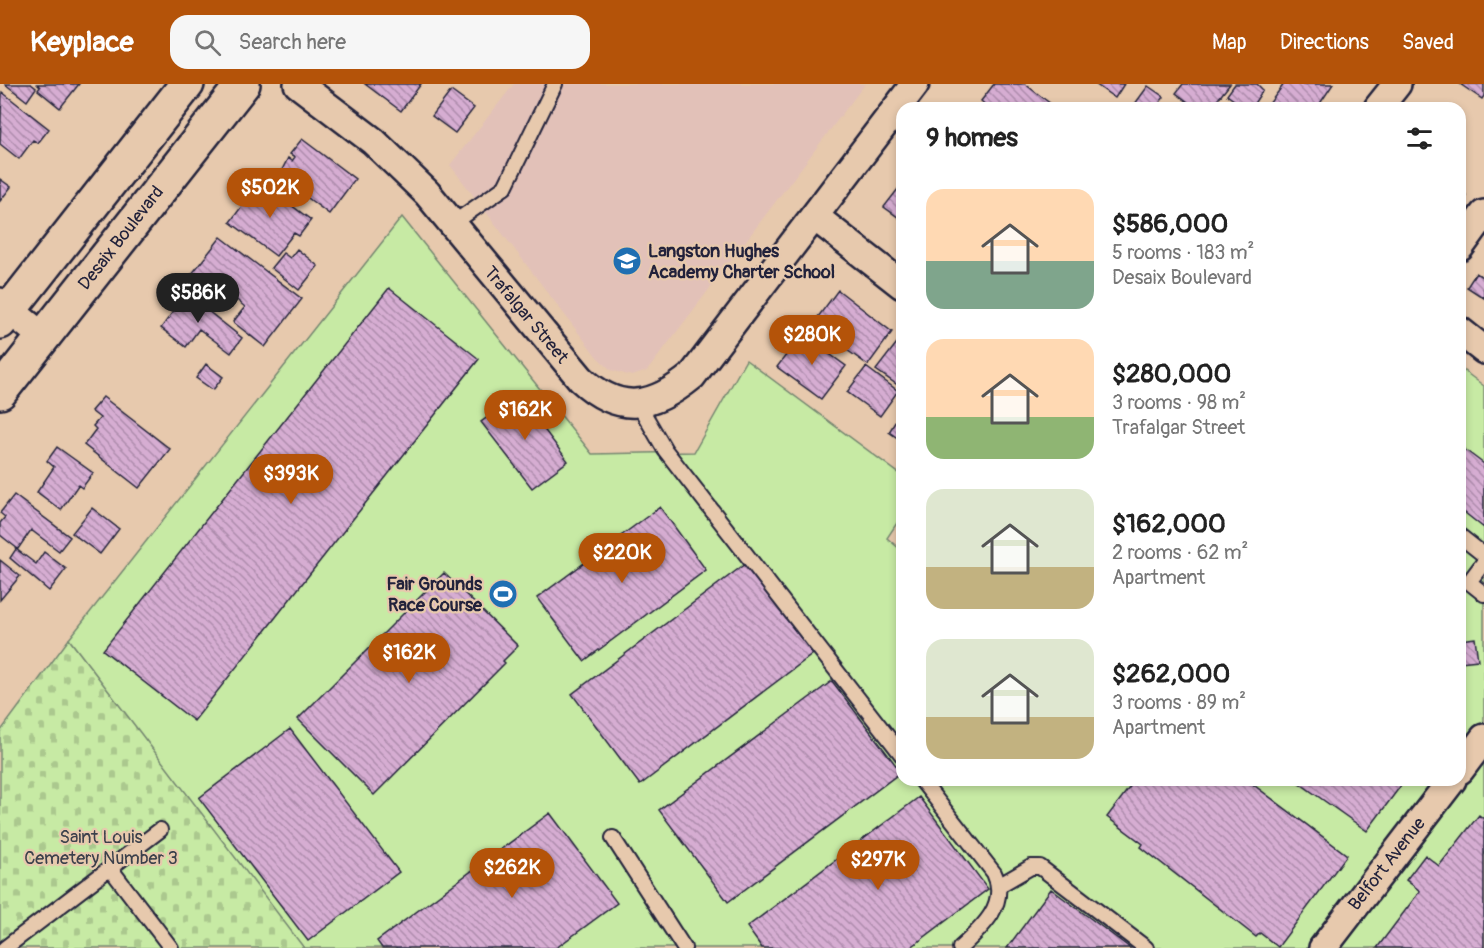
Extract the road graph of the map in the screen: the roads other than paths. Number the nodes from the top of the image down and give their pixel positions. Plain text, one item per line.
1 (187, 84) edge
2 (243, 84) edge
3 (298, 84) edge
4 (555, 84) edge
5 (915, 84) edge
6 (1397, 84) edge
7 (901, 102) edge
8 (1383, 102) edge
9 (896, 109) edge
10 (1484, 214) edge
11 (814, 216) junction
12 (452, 224) junction
13 (1466, 239) edge
14 (896, 280) edge
15 (3, 311) edge
16 (1466, 336) edge
17 (43, 337) junction
18 (1484, 350) edge
19 (0, 392) edge
20 (637, 402) junction
21 (1466, 541) edge
22 (1484, 555) edge
23 (1484, 562) edge
24 (1484, 594) edge
25 (1484, 738) edge
26 (896, 747) edge
27 (1466, 762) edge
28 (926, 786) edge
29 (1447, 786) edge
30 (160, 830) dead end
31 (613, 838) dead end
32 (110, 868) junction
33 (1000, 885) junction
34 (5, 948) edge
35 (171, 948) edge
36 (684, 948) edge
37 (960, 948) edge
38 (1146, 948) edge
39 (1323, 948) edge

1 - 15 street
2 - 17 street, Desaix Boulevard
3 - 12 street, Trafalgar Street
4 - 12 lane
5 - 7 street, Trafalgar Street
6 - 8 street
9 - 11 street, Trafalgar Street
10 - 13 street
11 - 14 street
11 - 20 street, Trafalgar Street
12 - 20 street, Trafalgar Street
15 - 17 street
16 - 18 street
17 - 19 street, Desaix Boulevard
20 - 26 lane
21 - 22 lane
23 - 24 lane
25 - 27 street
28 - 33 lane
29 - 39 street, Belfort Avenue
30 - 32 lane
31 - 36 lane
32 - 34 lane
32 - 35 lane
33 - 37 lane
33 - 38 lane

